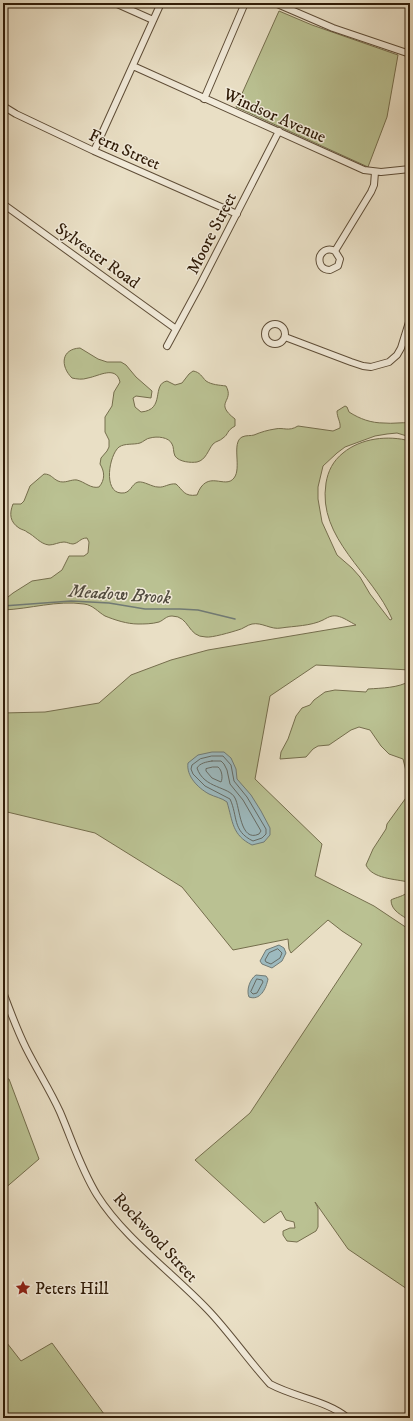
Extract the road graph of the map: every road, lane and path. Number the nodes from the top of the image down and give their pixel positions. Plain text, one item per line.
1 (115, 3) edge
2 (161, 3) edge
3 (245, 3) edge
4 (275, 3) edge
5 (153, 20) junction
6 (410, 54) edge
7 (133, 66) junction
8 (204, 98) junction
9 (3, 106) edge
10 (278, 131) junction
11 (94, 150) junction
12 (410, 169) edge
13 (374, 172) junction
14 (3, 204) edge
15 (237, 214) junction
16 (335, 251) dead end
17 (410, 319) edge
18 (176, 329) junction
19 (285, 337) dead end
20 (167, 346) dead end
21 (3, 992) edge
22 (348, 1418) edge

1 - 5 street
2 - 5 street
3 - 8 street
4 - 6 street
5 - 7 street
7 - 8 street, Windsor Avenue
7 - 11 street
8 - 10 street, Windsor Avenue
9 - 11 street, Fern Street
10 - 13 street, Windsor Avenue
10 - 15 street, Moore Street
11 - 15 street, Fern Street
12 - 13 street, Windsor Avenue
13 - 16 street
14 - 18 street, Sylvester Road
15 - 18 street, Moore Street
17 - 19 street
18 - 20 street, Moore Street
21 - 22 street, Rockwood Street

